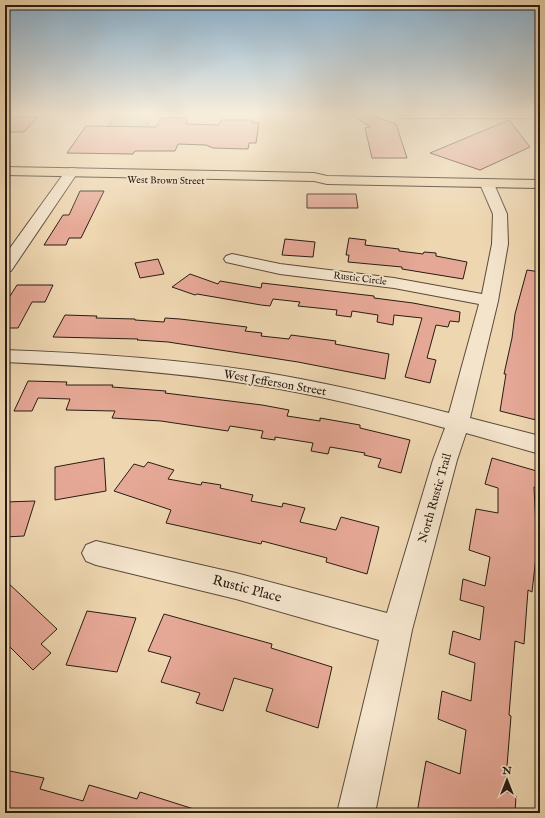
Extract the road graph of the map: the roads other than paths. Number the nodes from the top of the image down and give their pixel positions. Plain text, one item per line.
1 (5, 171) edge
2 (70, 176) junction
3 (5, 179) edge
4 (487, 184) junction
5 (540, 184) edge
6 (232, 259) dead end
7 (5, 267) edge
8 (489, 301) junction
9 (5, 356) edge
10 (458, 423) junction
11 (540, 445) edge
12 (96, 553) dead end
13 (397, 630) junction
14 (356, 813) edge

1 - 2 main road, West Brown Street
2 - 3 main road, West Brown Street
2 - 4 main road, West Brown Street
2 - 7 street
4 - 5 main road, West Brown Street
4 - 8 street, North Rustic Trail
6 - 8 street, Rustic Circle
8 - 10 street, North Rustic Trail
9 - 10 street, West Jefferson Street
10 - 11 street, West Jefferson Street
10 - 13 street, North Rustic Trail
12 - 13 street, Rustic Place
13 - 14 street, North Rustic Trail

